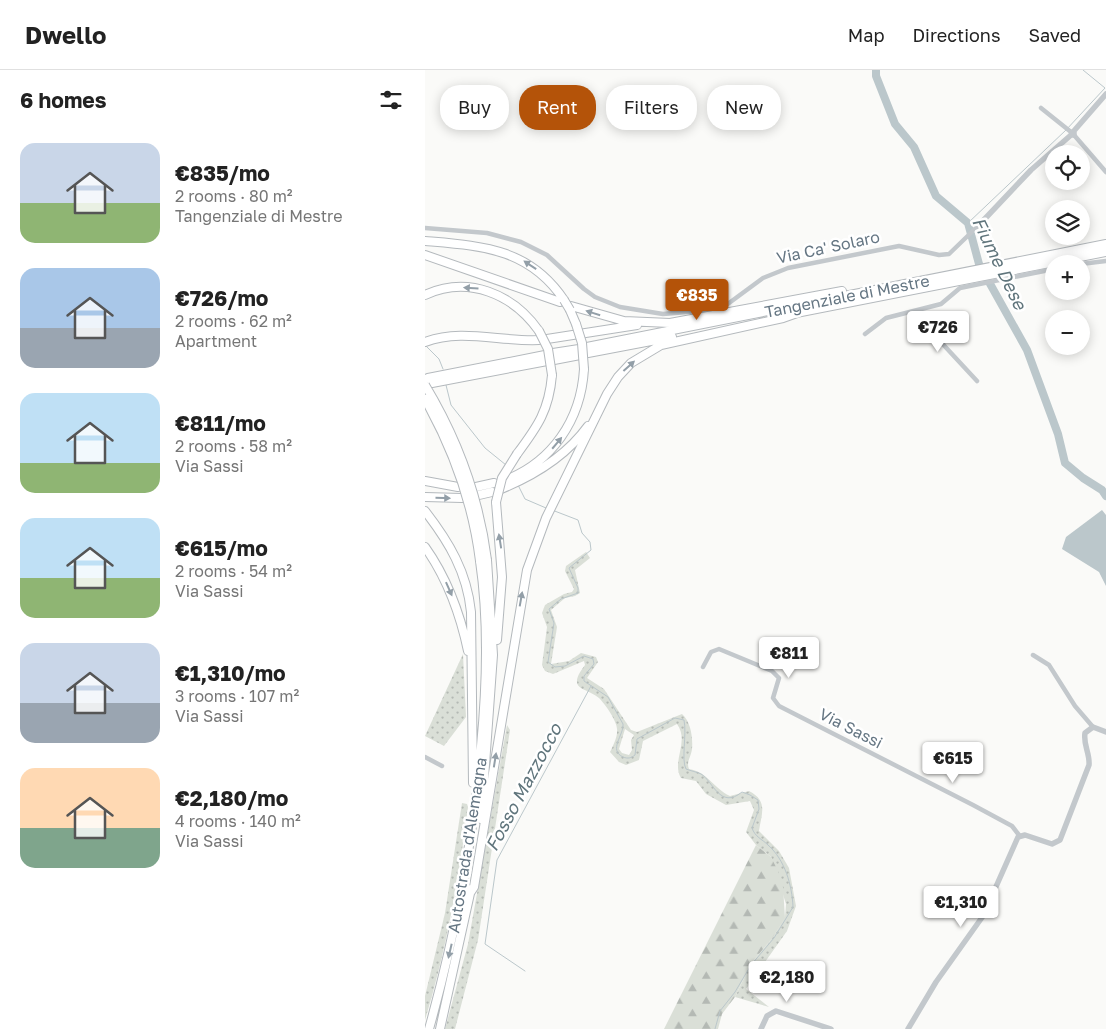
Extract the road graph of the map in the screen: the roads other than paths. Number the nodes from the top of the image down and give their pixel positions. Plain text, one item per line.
1 (1106, 94) edge
2 (1041, 108) dead end
3 (1071, 132) junction
4 (1106, 172) edge
5 (978, 225) joint
6 (425, 228) edge
7 (425, 241) edge
8 (1106, 244) edge
9 (1106, 252) edge
10 (425, 255) edge
11 (1106, 261) edge
12 (1090, 263) edge
13 (1045, 269) edge
14 (999, 272) junction
15 (975, 277) junction
16 (940, 278) junction
17 (425, 295) edge
18 (562, 301) junction
19 (571, 308) junction
20 (800, 312) junction
21 (913, 312) junction
22 (649, 323) junction
23 (865, 334) dead end
24 (428, 341) edge
25 (583, 351) junction
26 (429, 382) edge
27 (977, 382) dead end
28 (425, 399) edge
29 (601, 405) junction
30 (520, 477) junction
31 (425, 481) edge
32 (458, 487) dead end
33 (476, 487) dead end
34 (501, 489) dead end
35 (479, 495) dead end
36 (425, 497) edge
37 (462, 498) dead end
38 (425, 511) edge
39 (425, 547) edge
40 (484, 561) junction
41 (1033, 656) dead end
42 (703, 667) dead end
43 (472, 672) junction
44 (493, 676) junction
45 (1095, 727) junction
46 (1106, 732) edge
47 (484, 748) junction
48 (425, 757) edge
49 (442, 766) dead end
50 (1019, 835) junction
51 (467, 869) junction
52 (470, 893) junction
53 (429, 1029) edge
54 (440, 1029) edge
55 (761, 1029) edge
56 (831, 1029) edge
57 (908, 1029) edge

1 - 3 street, Via Ca' Solaro
2 - 3 street
3 - 4 street
3 - 5 street, Via Ca' Solaro
5 - 6 street, Via Ca' Solaro
18 -> 7 highway
8 - 14 highway, Tangenziale di Mestre
9 - 14 highway, Tangenziale di Mestre
10 - 18 highway
11 - 12 street
13 - 14 street
14 - 15 highway, Tangenziale di Mestre
15 - 16 highway, Tangenziale di Mestre
15 - 20 highway, Tangenziale di Mestre
15 - 21 street
16 - 22 highway
16 - 25 highway, Tangenziale di Mestre
44 -> 17 highway, bridge
18 - 19 highway, bridge
22 -> 19 highway
30 -> 19 highway, bridge
20 - 25 highway, Tangenziale di Mestre
29 -> 20 highway
21 - 23 street
21 - 27 street
22 - 24 highway
25 - 26 highway, Tangenziale di Mestre
26 - 40 highway, bridge
28 - 40 highway, bridge
29 - 30 highway
52 -> 29 highway
30 - 34 highway
31 - 32 highway
33 - 35 highway
36 -> 37 highway
38 - 43 highway
39 -> 43 highway
40 - 44 highway
40 - 47 highway
41 - 45 street
42 - 50 street, Via Sassi
43 - 51 highway
44 - 47 highway
45 - 46 street
45 - 50 street, Via Sassi
47 - 51 highway, Autostrada d'Alemagna
47 - 52 highway, Autostrada d'Alemagna
48 - 49 street
50 - 57 street
51 -> 53 highway, Autostrada d'Alemagna
52 - 54 highway, Autostrada d'Alemagna
55 - 56 street

